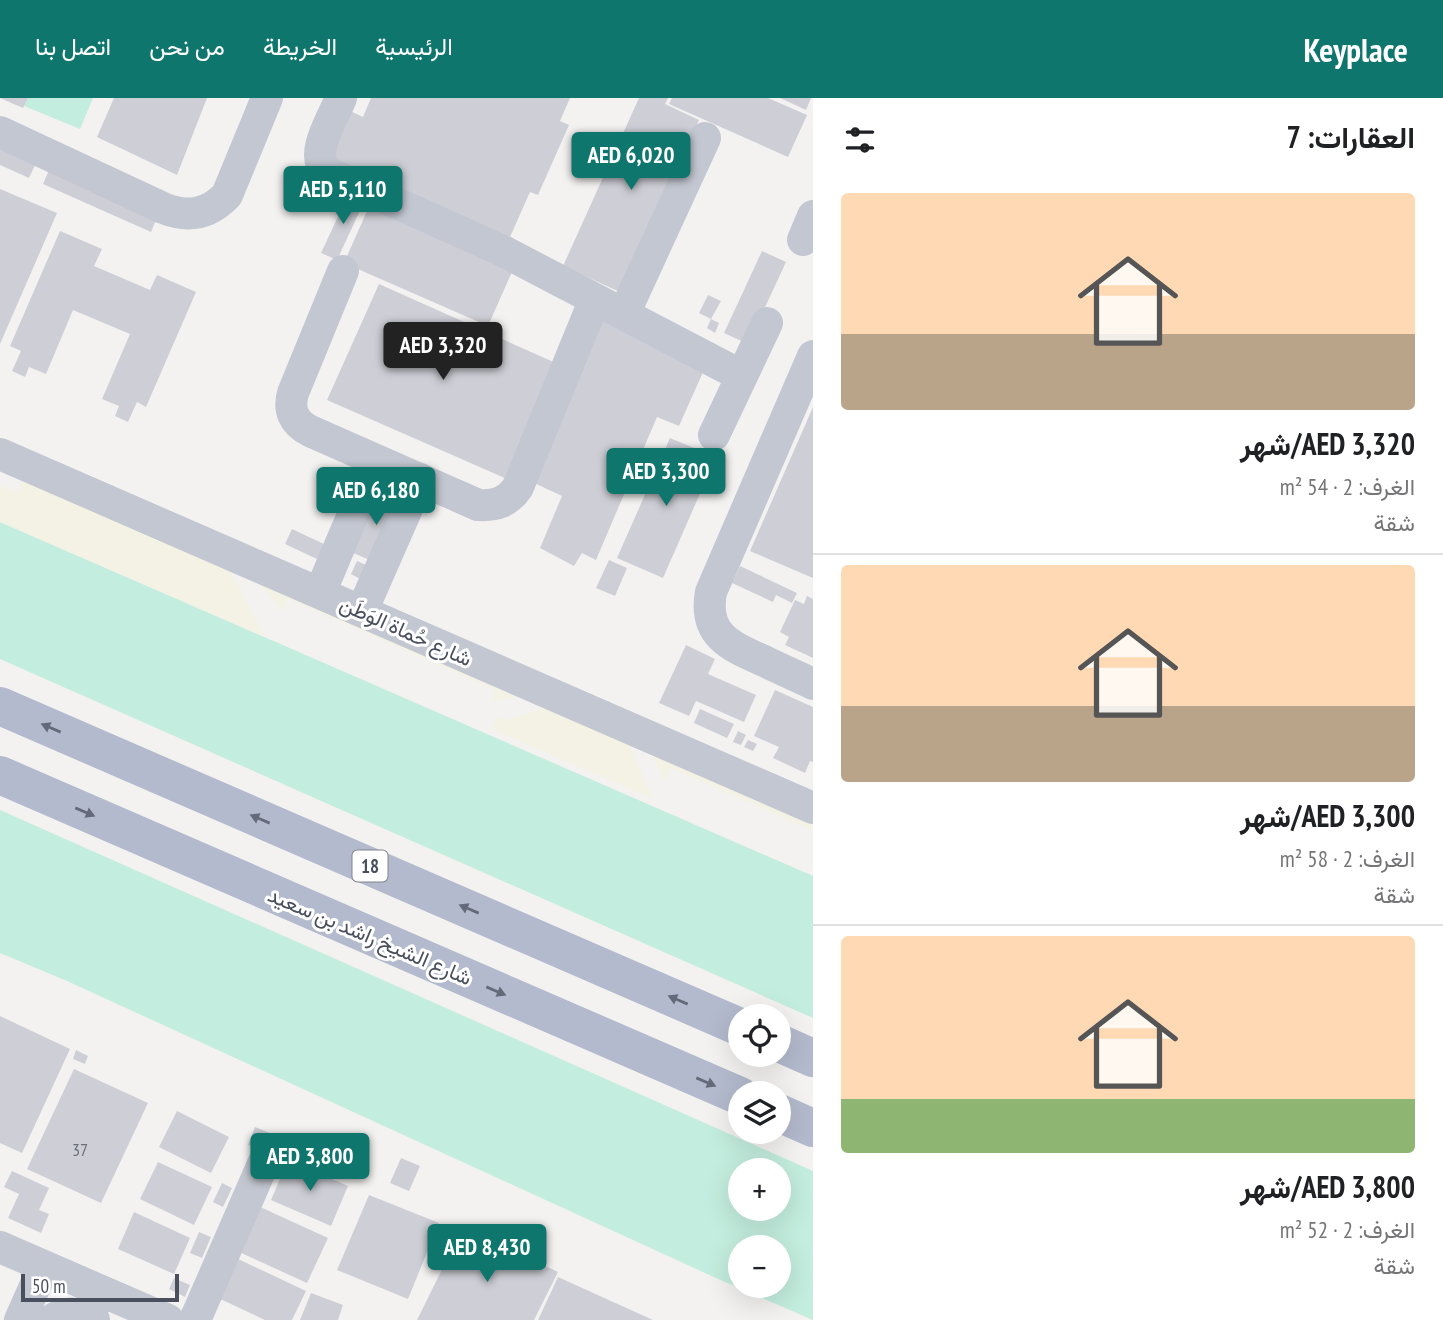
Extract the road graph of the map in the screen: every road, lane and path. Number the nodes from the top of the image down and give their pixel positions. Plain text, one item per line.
1 (267, 98) edge
2 (341, 98) edge
3 (0, 132) edge
4 (705, 138) dead end
5 (343, 271) dead end
6 (594, 299) junction
7 (624, 314) junction
8 (767, 323) dead end
9 (813, 356) edge
10 (743, 376) junction
11 (714, 435) dead end
12 (0, 454) edge
13 (376, 460) junction
14 (420, 480) junction
15 (320, 593) junction
16 (362, 611) junction
17 (813, 684) edge
18 (0, 706) edge
19 (0, 775) edge
20 (813, 808) edge
21 (728, 1022) edge
22 (791, 1048) edge
23 (813, 1058) edge
24 (728, 1092) edge
25 (791, 1118) edge
26 (813, 1128) edge
27 (263, 1164) dead end
28 (0, 1247) edge
29 (44, 1266) junction
30 (20, 1320) edge
31 (52, 1320) edge
32 (94, 1320) edge
33 (168, 1320) edge
34 (195, 1320) edge

1 - 3 street
2 - 6 street
4 - 7 street
5 - 13 street
6 - 7 street
6 - 14 street
7 - 10 street
8 - 10 street
9 - 17 street
10 - 11 street
12 - 15 street, شارع حُماة الوَطَن
13 - 14 street
13 - 15 street
14 - 16 street
15 - 16 street, شارع حُماة الوَطَن
16 - 20 street, شارع حُماة الوَطَن
21 -> 18 main road, 18
19 -> 24 main road, شارع الشيخ راشد بن سعيد
22 - 23 main road
25 - 26 main road
27 - 34 street
28 - 29 street
29 - 30 street
29 - 33 street
31 - 32 street

